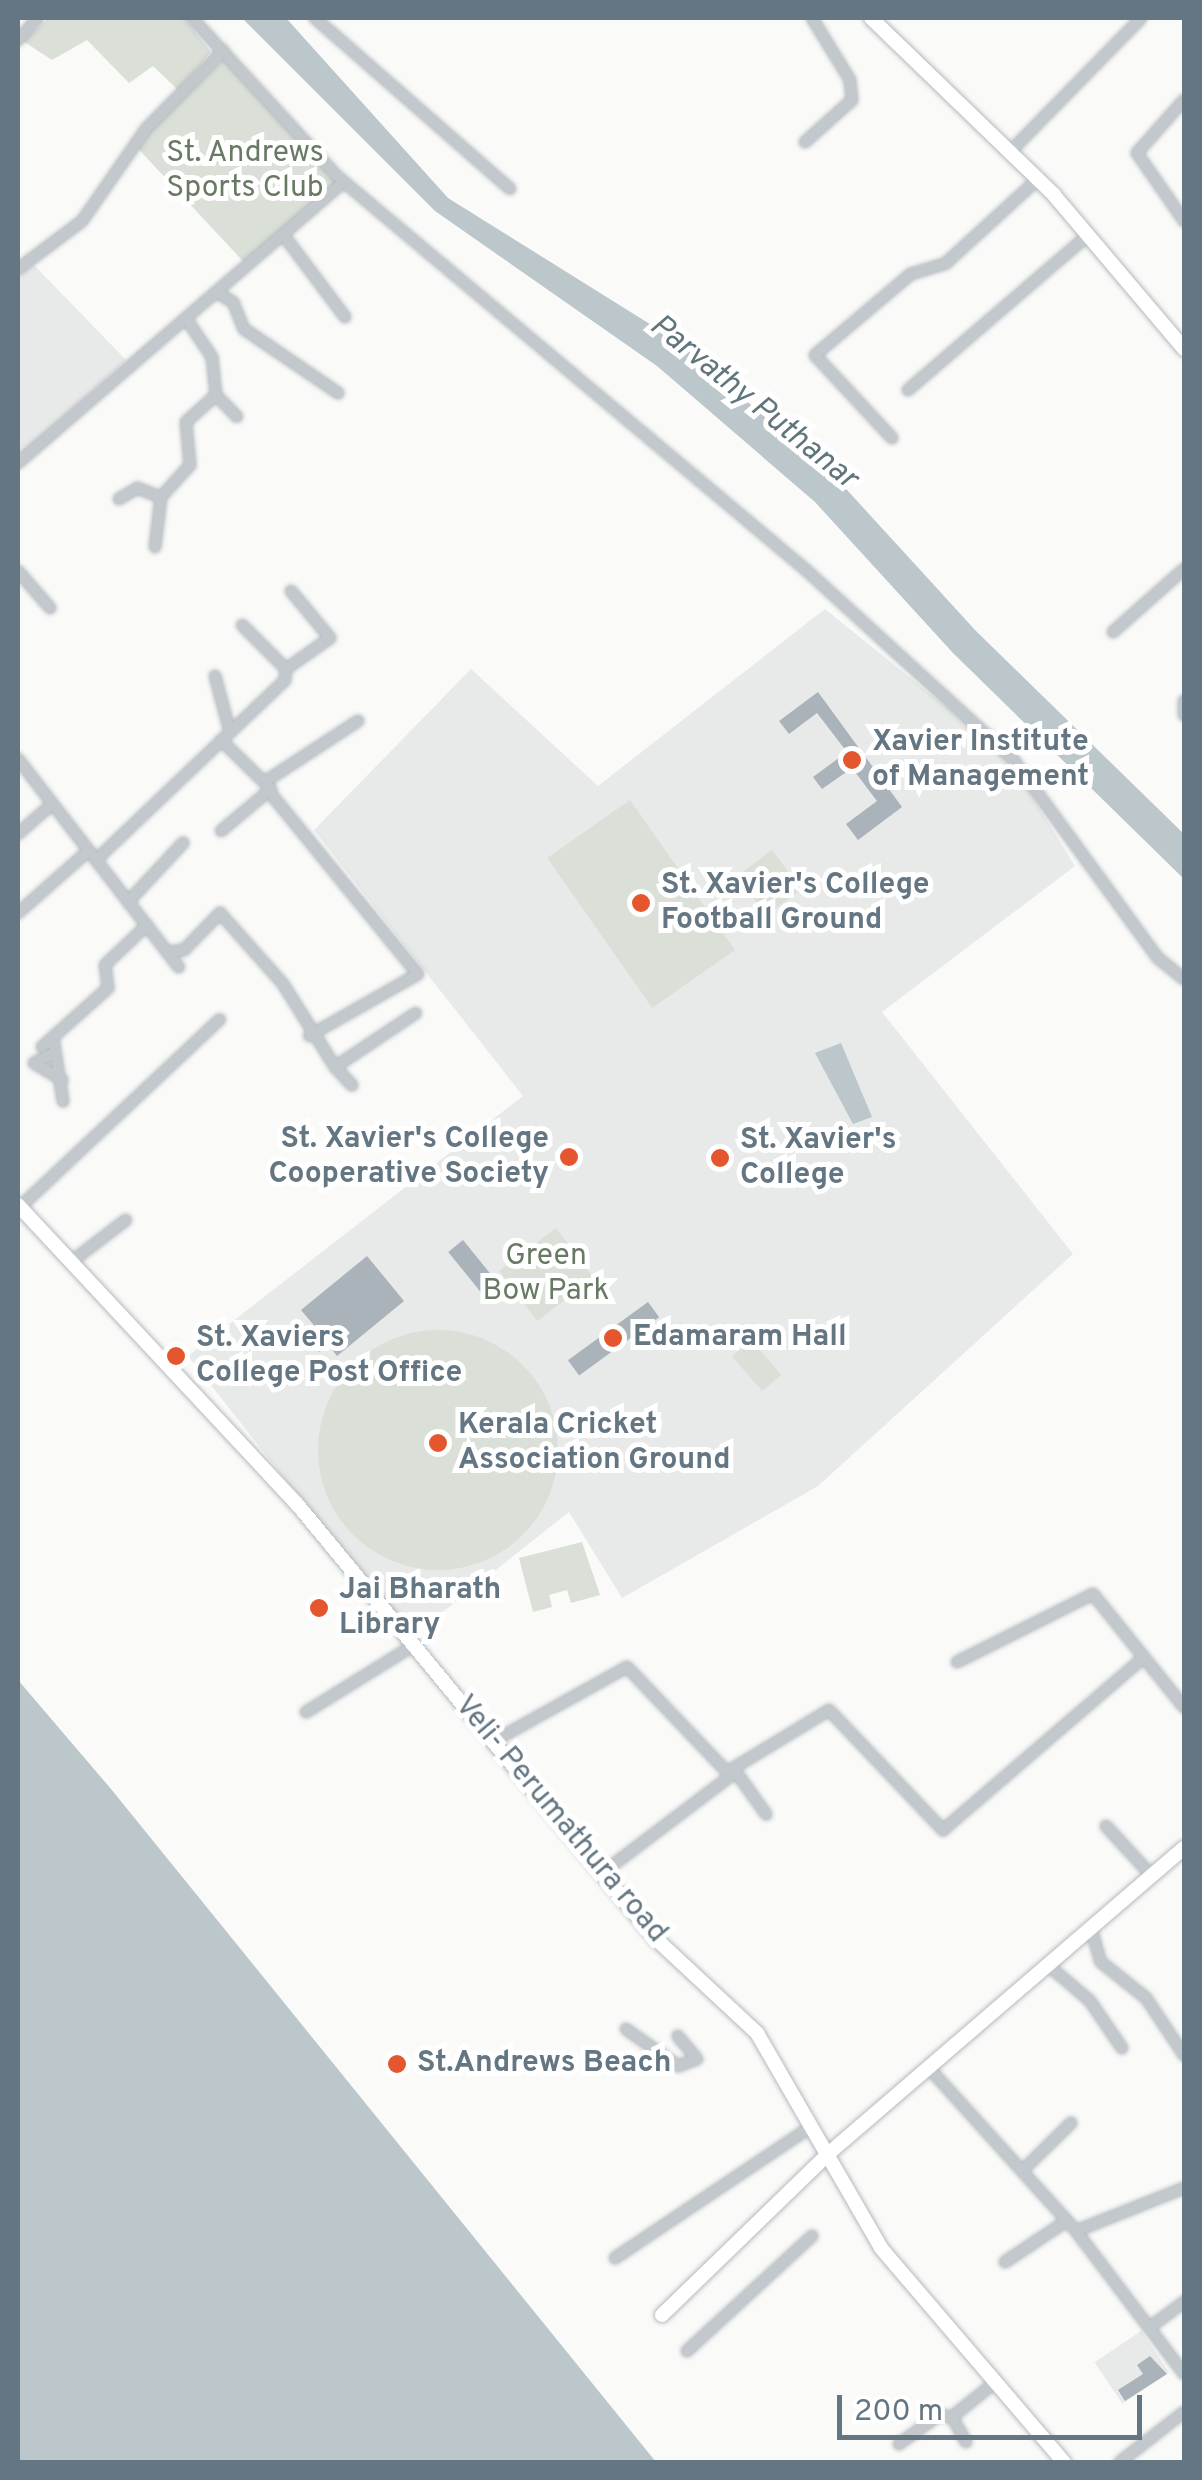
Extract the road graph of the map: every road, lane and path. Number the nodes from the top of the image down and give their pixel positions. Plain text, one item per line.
1 (38, 18) edge
2 (192, 18) edge
3 (315, 18) edge
4 (812, 18) edge
5 (871, 18) edge
6 (1141, 18) edge
7 (18, 40) edge
8 (223, 51) junction
9 (1184, 100) edge
10 (805, 142) dead end
11 (1010, 152) junction
12 (1038, 180) junction
13 (344, 182) junction
14 (510, 189) dead end
15 (1184, 220) edge
16 (1088, 235) junction
17 (285, 237) junction
18 (18, 269) edge
19 (219, 294) junction
20 (345, 317) dead end
21 (187, 320) junction
22 (1184, 349) edge
23 (908, 390) dead end
24 (338, 392) dead end
25 (216, 395) junction
26 (237, 417) dead end
27 (892, 438) dead end
28 (18, 463) edge
29 (161, 497) junction
30 (119, 499) dead end
31 (156, 547) dead end
32 (1184, 568) edge
33 (18, 570) edge
34 (291, 591) dead end
35 (50, 608) dead end
36 (242, 626) dead end
37 (1113, 632) dead end
38 (286, 670) junction
39 (215, 676) dead end
40 (1184, 701) edge
41 (1184, 715) edge
42 (358, 721) dead end
43 (226, 736) junction
44 (18, 759) edge
45 (266, 781) junction
46 (271, 794) junction
47 (52, 804) junction
48 (221, 831) dead end
49 (18, 834) edge
50 (183, 844) dead end
51 (92, 856) junction
52 (128, 902) junction
53 (18, 913) edge
54 (147, 926) junction
55 (168, 952) junction
56 (179, 966) dead end
57 (1184, 979) edge
58 (416, 1013) dead end
59 (220, 1019) dead end
60 (53, 1036) junction
61 (309, 1036) junction
62 (42, 1046) dead end
63 (52, 1054) junction
64 (335, 1066) junction
65 (62, 1080) junction
66 (352, 1084) dead end
67 (63, 1101) dead end
68 (19, 1206) edge
69 (126, 1220) dead end
70 (71, 1262) junction
71 (414, 1645) junction
72 (1144, 1657) junction
73 (957, 1662) dead end
74 (1184, 1707) edge
75 (306, 1712) dead end
76 (494, 1742) junction
77 (736, 1772) junction
78 (766, 1814) dead end
79 (1106, 1826) dead end
80 (1184, 1848) edge
81 (601, 1874) junction
82 (1152, 1876) junction
83 (1091, 1928) junction
84 (1048, 1965) junction
85 (626, 2029) dead end
86 (678, 2036) dead end
87 (1122, 2048) dead end
88 (1184, 2055) edge
89 (928, 2068) junction
90 (1070, 2123) dead end
91 (812, 2126) junction
92 (828, 2154) junction
93 (1024, 2169) junction
94 (1184, 2188) edge
95 (1065, 2222) junction
96 (1076, 2231) junction
97 (812, 2236) dead end
98 (615, 2258) dead end
99 (1005, 2262) dead end
100 (1184, 2302) edge
101 (662, 2315) dead end
102 (1149, 2328) junction
103 (687, 2351) dead end
104 (1182, 2366) edge
105 (994, 2383) junction
106 (1184, 2412) edge
107 (952, 2417) junction
108 (966, 2442) dead end
109 (899, 2444) dead end
110 (1064, 2462) edge
111 (1120, 2462) edge

1 - 7 street
2 - 8 street
3 - 14 street
4 - 10 street
5 - 11 main road
6 - 11 street
8 - 13 street
8 - 18 street
9 - 15 street
11 - 12 main road
12 - 16 main road
12 - 27 street
13 - 17 street
13 - 57 street
16 - 22 main road
16 - 23 street
17 - 19 street
17 - 20 street
19 - 21 street
19 - 24 street
21 - 25 street
21 - 28 street
25 - 26 street
25 - 29 street
29 - 30 street
29 - 31 street
32 - 37 street
33 - 35 street
34 - 38 street
36 - 38 street
38 - 43 street
39 - 43 street
40 - 41 street
42 - 45 street
43 - 45 street
43 - 51 street
44 - 47 street
45 - 46 street
46 - 48 street
46 - 61 street
47 - 49 street
47 - 51 street
50 - 52 street
51 - 52 street
51 - 53 street
52 - 54 street
54 - 55 street
54 - 60 street
55 - 56 street
55 - 61 street
58 - 64 street
59 - 68 street
60 - 62 street
60 - 63 street
61 - 64 street
63 - 65 street
63 - 65 street
64 - 66 street
65 - 67 street
68 - 70 main road, Veli- Perumathura road
69 - 70 street
70 - 71 main road, Veli- Perumathura road
71 - 75 street
71 - 76 main road, Veli- Perumathura road
72 - 73 street
72 - 74 street
72 - 77 street
76 - 77 street
76 - 81 main road, Veli- Perumathura road
77 - 78 street
77 - 81 street
79 - 82 street
80 - 82 main road
81 - 91 main road, Veli- Perumathura road
82 - 83 main road
83 - 84 main road
83 - 88 street
84 - 87 street
84 - 89 main road
85 - 86 street
89 - 92 main road
89 - 93 street
90 - 93 street
91 - 92 main road, Veli- Perumathura road
91 - 98 street
92 - 101 main road
92 - 105 main road, Veli- Perumathura road
93 - 95 street
94 - 96 street
95 - 96 street
95 - 99 street
96 - 102 street
97 - 103 street
100 - 102 street
102 - 104 street
105 - 107 street
105 - 110 main road, Veli- Perumathura road
106 - 111 street
107 - 108 street
107 - 109 street

